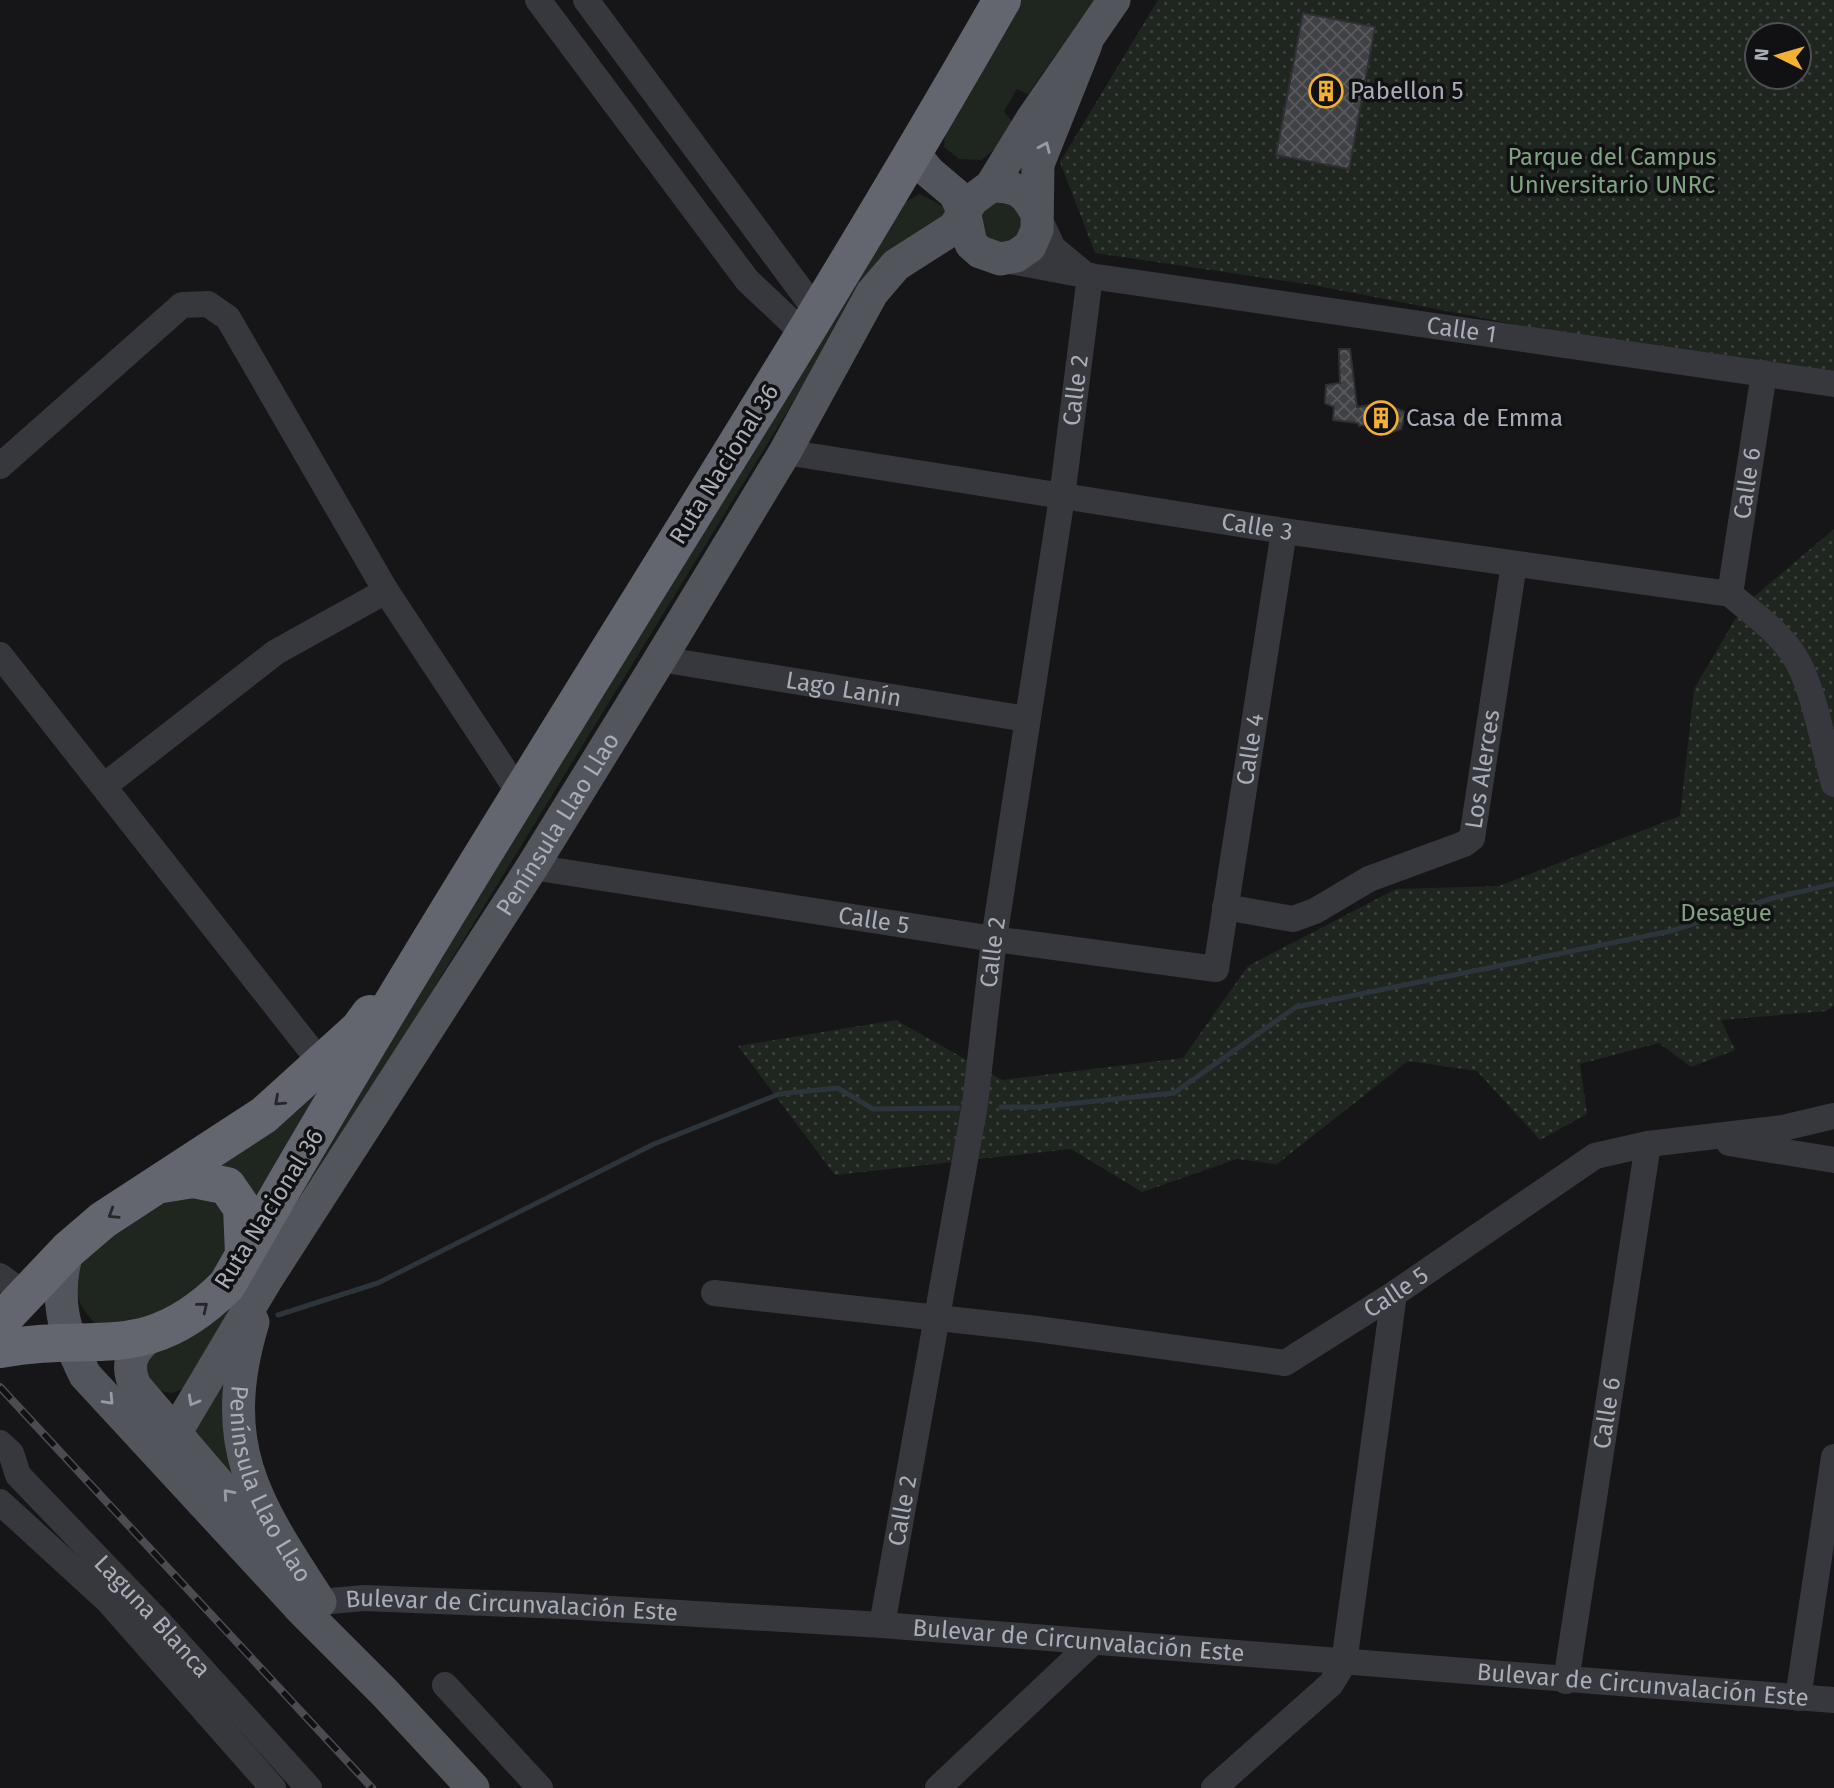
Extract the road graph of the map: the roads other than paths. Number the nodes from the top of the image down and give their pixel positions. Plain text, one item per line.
1 (538, 0) edge
2 (586, 0) edge
3 (1002, 0) edge
4 (1114, 0) edge
5 (1086, 44) junction
6 (914, 153) junction
7 (991, 186) junction
8 (1037, 214) junction
9 (965, 215) junction
10 (1000, 259) junction
11 (1090, 276) junction
12 (811, 323) junction
13 (836, 359) junction
14 (1764, 373) junction
15 (1834, 384) edge
16 (785, 452) junction
17 (0, 466) edge
18 (1062, 496) junction
19 (1284, 531) junction
20 (1514, 564) junction
21 (386, 591) junction
22 (1730, 594) junction
23 (0, 655) edge
24 (660, 659) junction
25 (1026, 719) junction
26 (1834, 784) edge
27 (104, 786) junction
28 (520, 794) junction
29 (532, 867) junction
30 (1226, 907) junction
31 (439, 923) junction
32 (994, 939) junction
33 (1216, 969) joint
34 (321, 1063) junction
35 (1834, 1116) edge
36 (1696, 1138) junction
37 (1648, 1143) junction
38 (1834, 1160) edge
39 (162, 1184) junction
40 (68, 1250) junction
41 (255, 1267) junction
42 (714, 1293) dead end
43 (1394, 1294) junction
44 (8, 1298) edge
45 (934, 1318) junction
46 (151, 1335) junction
47 (70, 1345) junction
48 (0, 1349) edge
49 (0, 1443) edge
50 (168, 1445) junction
51 (1834, 1457) edge
52 (9, 1482) edge
53 (0, 1502) edge
54 (320, 1602) junction
55 (882, 1625) junction
56 (1093, 1642) junction
57 (1344, 1663) junction
58 (1566, 1681) junction
59 (445, 1685) dead end
60 (384, 1692) junction
61 (1798, 1698) junction
62 (1834, 1700) edge
63 (301, 1785) edge
64 (273, 1788) edge
65 (473, 1788) edge
66 (540, 1788) edge
67 (938, 1788) edge
68 (1214, 1788) edge

1 - 12 street
2 - 12 street
3 - 6 highway, Ruta Nacional 36
4 - 5 main road
5 - 7 main road
8 -> 5 main road
6 - 7 main road
6 - 9 main road
6 - 12 highway, Ruta Nacional 36
7 - 8 main road
7 - 9 main road
8 - 10 main road
8 - 11 street, Calle 1
9 - 10 main road
9 - 13 main road, Península Llao Llao
10 - 11 street, Calle 1
10 - 13 main road, Península Llao Llao
11 - 14 street, Calle 1
11 - 18 street, Calle 2
12 - 28 highway, Ruta Nacional 36
13 - 16 main road, Península Llao Llao
14 - 15 street, Calle 1
14 - 22 street, Calle 6
16 - 18 street, Calle 3
16 - 24 main road, Península Llao Llao
17 - 21 street
18 - 19 street, Calle 3
18 - 25 street, Calle 2
19 - 20 street, Calle 3
19 - 30 street, Calle 4
20 - 22 street, Calle 3
20 - 30 street, Los Alerces
21 - 27 street
21 - 28 street
22 - 26 street
23 - 27 street
24 - 25 street, Lago Lanín
24 - 29 main road, Península Llao Llao
25 - 32 street, Calle 2
27 - 34 street
28 - 31 highway, Ruta Nacional 36
29 - 32 street, Calle 5
29 - 41 main road, Península Llao Llao
30 - 33 street, Calle 4
31 - 34 highway, Ruta Nacional 36
31 - 41 highway, Ruta Nacional 36
32 - 33 street, Calle 5
32 - 45 street, Calle 2
34 -> 39 highway, Ruta Nacional 36
35 - 36 street, Calle 5
36 - 37 street, Calle 5
36 - 38 street
37 - 43 street, Calle 5
37 - 58 street, Calle 6
39 -> 40 highway, Ruta Nacional 36
39 - 41 highway
40 - 44 highway, Ruta Nacional 36
40 - 47 main road
46 -> 41 highway, Ruta Nacional 36
41 -> 50 main road, Península Llao Llao
41 - 54 main road, Península Llao Llao
42 - 45 street, Calle 5
43 - 45 street, Calle 5
43 - 57 street
45 - 55 street, Calle 2
46 - 47 highway, Ruta Nacional 36
46 - 50 main road
47 - 48 highway, Ruta Nacional 36
47 -> 50 main road
49 - 52 street, Laguna Blanca
54 -> 50 main road
50 - 60 main road
51 - 61 street
52 - 63 street, Laguna Blanca
53 - 64 street, Laguna Blanca
54 - 55 street, Bulevar de Circunvalación Este
54 - 60 main road
55 - 56 street, Bulevar de Circunvalación Este
56 - 57 street, Bulevar de Circunvalación Este
56 - 67 street
57 - 58 street, Bulevar de Circunvalación Este
57 - 68 street
58 - 61 street, Bulevar de Circunvalación Este
59 - 66 street
60 - 65 main road
61 - 62 street, Bulevar de Circunvalación Este

